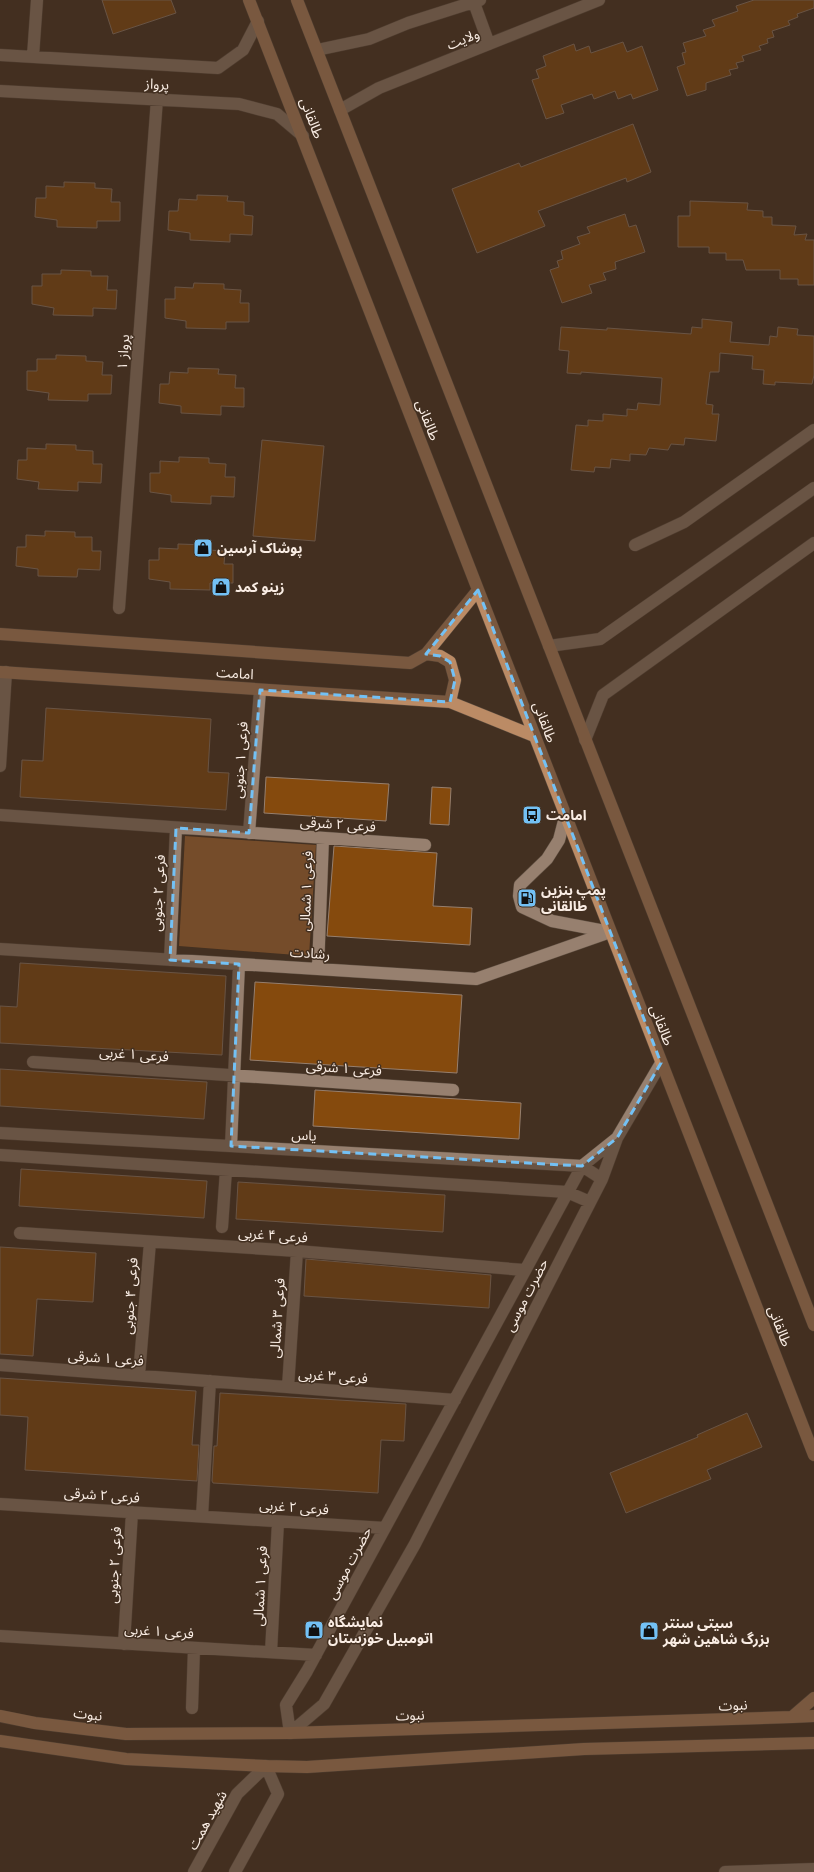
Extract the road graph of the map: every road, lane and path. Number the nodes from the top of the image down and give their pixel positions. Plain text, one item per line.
1 (37, 0) edge
2 (249, 0) edge
3 (297, 0) edge
4 (599, 0) edge
5 (476, 1) edge
6 (258, 21) junction
7 (490, 44) junction
8 (317, 50) junction
9 (0, 54) edge
10 (33, 56) junction
11 (0, 91) edge
12 (157, 99) junction
13 (340, 110) junction
14 (303, 136) junction
15 (814, 430) edge
16 (814, 488) edge
17 (814, 543) edge
18 (635, 545) dead end
19 (478, 590) junction
20 (119, 608) dead end
21 (0, 634) edge
22 (549, 646) junction
23 (426, 654) junction
24 (3, 672) edge
25 (260, 690) junction
26 (450, 702) junction
27 (534, 736) junction
28 (585, 740) junction
29 (0, 766) edge
30 (0, 815) edge
31 (565, 817) junction
32 (176, 828) junction
33 (249, 833) junction
34 (323, 838) junction
35 (425, 845) dead end
36 (610, 932) junction
37 (0, 949) edge
38 (170, 960) junction
39 (239, 964) junction
40 (318, 969) junction
41 (32, 1062) dead end
42 (661, 1063) junction
43 (234, 1076) junction
44 (453, 1090) dead end
45 (0, 1132) edge
46 (617, 1138) junction
47 (231, 1146) junction
48 (0, 1155) edge
49 (582, 1166) junction
50 (226, 1170) junction
51 (602, 1179) junction
52 (567, 1192) junction
53 (590, 1202) junction
54 (222, 1227) dead end
55 (20, 1234) dead end
56 (150, 1242) junction
57 (296, 1251) junction
58 (524, 1270) junction
59 (814, 1325) edge
60 (0, 1365) edge
61 (139, 1376) junction
62 (210, 1381) junction
63 (288, 1387) junction
64 (455, 1400) junction
65 (814, 1455) edge
66 (0, 1504) edge
67 (132, 1512) junction
68 (202, 1516) junction
69 (278, 1522) junction
70 (385, 1528) junction
71 (0, 1636) edge
72 (124, 1644) junction
73 (194, 1648) junction
74 (271, 1652) junction
75 (316, 1656) junction
76 (814, 1698) edge
77 (192, 1708) dead end
78 (0, 1716) edge
79 (814, 1716) edge
80 (792, 1717) junction
81 (290, 1733) junction
82 (0, 1741) edge
83 (814, 1743) edge
84 (266, 1766) junction
85 (814, 1869) edge
86 (194, 1872) edge
87 (235, 1872) edge
88 (725, 1872) edge
89 (805, 1872) edge

1 - 10 street
2 - 6 main road, طالقانی
3 - 8 main road, طالقانی
4 - 7 street, ولایت
5 - 7 street
5 - 8 street
6 - 10 street, پرواز
6 - 14 main road, طالقانی
7 - 13 street, ولایت
8 - 13 main road, طالقانی
9 - 10 street, پرواز
11 - 12 street, پرواز
12 - 14 street, پرواز
12 - 20 street, پرواز ۱
13 - 22 main road, طالقانی
14 - 19 main road, طالقانی
15 - 18 street
16 - 22 street
17 - 28 street
19 - 23 main road, امامت
19 - 27 main road, طالقانی
21 - 23 main road, امامت
22 - 28 main road, طالقانی
23 - 26 main road
24 - 25 main road, امامت
24 - 29 street
25 - 26 main road, امامت
25 - 33 street, فرعی ۱ جنوبی
26 - 27 main road, امامت
27 - 31 main road, طالقانی
28 - 59 main road, طالقانی
30 - 32 street, فرعی ۲ شرقی
31 - 36 main road, طالقانی
31 - 36 street
32 - 33 street, فرعی ۲ شرقی
32 - 38 street, فرعی ۲ جنوبی
33 - 34 street, فرعی ۲ شرقی
34 - 35 street, فرعی ۲ شرقی
34 - 40 street, فرعی ۱ شمالی
36 - 40 street, رشادت
36 - 42 main road, طالقانی
37 - 38 street, رشادت
38 - 39 street, رشادت
39 - 40 street, رشادت
39 - 43 street
41 - 43 street, فرعی ۱ غربی
42 - 46 street, حضرت موسی
42 - 65 main road, طالقانی
43 - 44 street, فرعی ۱ شرقی
43 - 47 street
45 - 47 street, یاس
46 - 49 street, حضرت موسی
46 - 51 street, حضرت موسی
47 - 49 street, یاس
48 - 50 street
49 - 51 street, یاس
49 - 52 street, حضرت موسی
50 - 52 street
50 - 54 street
51 - 53 street, حضرت موسی
52 - 53 street
52 - 58 street, حضرت موسی
53 - 81 street, حضرت موسی
55 - 56 street, فرعی ۴ غربی
56 - 57 street, فرعی ۴ غربی
56 - 61 street, فرعی ۴ جنوبی
57 - 58 street, فرعی ۴ غربی
57 - 63 street, فرعی ۳ شمالی
58 - 64 street, حضرت موسی
60 - 61 street, فرعی ۱ شرقی
61 - 62 street, فرعی ۱ شرقی
62 - 63 street, فرعی ۳ غربی
62 - 68 street
63 - 64 street, فرعی ۳ غربی
64 - 70 street, حضرت موسی
66 - 67 street, فرعی ۲ شرقی
67 - 68 street, فرعی ۲ شرقی
67 - 72 street, فرعی ۲ جنوبی
68 - 69 street, فرعی ۲ غربی
69 - 70 street, فرعی ۲ غربی
69 - 74 street, فرعی ۱‍ شمالی
70 - 75 street, حضرت موسی
71 - 72 street, فرعی ۱ غربی
72 - 73 street, فرعی ۱ غربی
73 - 74 street, فرعی ۱ غربی
73 - 77 street
74 - 75 street, فرعی ۱ غربی
75 - 81 street, حضرت موسی
76 - 80 main road
78 - 81 main road, نبوت
79 - 80 main road, نبوت
80 - 81 main road, نبوت
82 - 84 main road
83 - 84 main road
84 - 86 street, شهید همت
84 - 87 street
85 - 88 street
85 - 89 street

